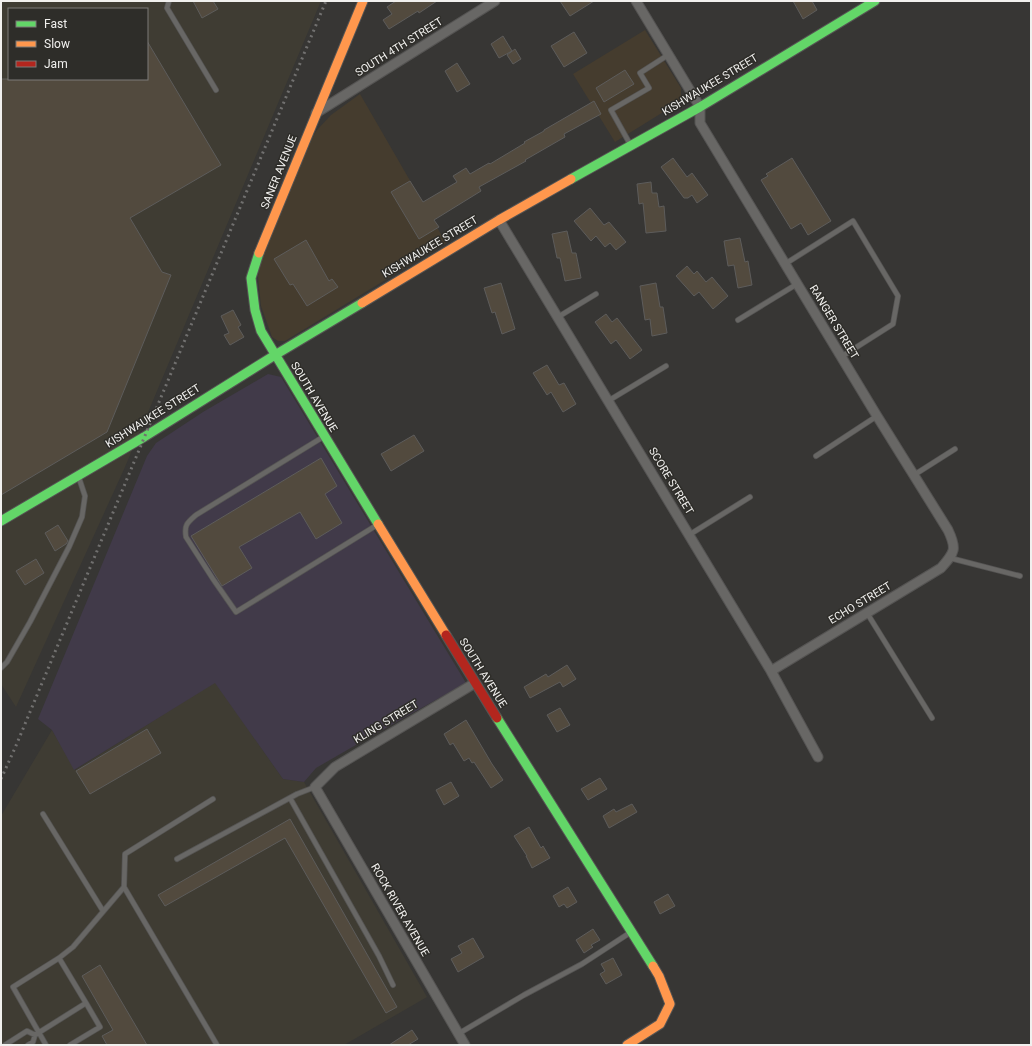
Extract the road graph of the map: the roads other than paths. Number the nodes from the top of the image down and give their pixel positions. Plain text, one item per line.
1 (168, 1) edge
2 (363, 1) edge
3 (495, 1) edge
4 (636, 1) edge
5 (875, 1) edge
6 (668, 55) junction
7 (216, 90) dead end
8 (700, 107) junction
9 (316, 113) junction
10 (631, 146) junction
11 (499, 220) junction
12 (784, 264) junction
13 (797, 284) junction
14 (596, 294) dead end
15 (558, 317) junction
16 (738, 320) dead end
17 (275, 355) junction
18 (841, 357) junction
19 (666, 366) dead end
20 (608, 401) junction
21 (877, 416) junction
22 (324, 436) junction
23 (955, 450) dead end
24 (816, 456) dead end
25 (914, 475) junction
26 (78, 476) junction
27 (750, 497) dead end
28 (1, 521) edge
29 (378, 524) junction
30 (689, 535) junction
31 (954, 548) joint
32 (950, 558) junction
33 (1020, 576) dead end
34 (867, 613) junction
35 (1, 668) edge
36 (771, 671) junction
37 (475, 683) junction
38 (932, 718) dead end
39 (818, 757) dead end
40 (315, 787) junction
41 (290, 798) junction
42 (214, 799) dead end
43 (43, 814) dead end
44 (177, 859) dead end
45 (124, 887) junction
46 (103, 911) junction
47 (632, 932) junction
48 (59, 958) junction
49 (393, 985) dead end
50 (86, 1003) junction
51 (37, 1034) junction
52 (458, 1034) junction
53 (5, 1045) edge
54 (28, 1045) edge
55 (46, 1045) edge
56 (70, 1045) edge
57 (217, 1045) edge
58 (465, 1045) edge
59 (627, 1045) edge

1 - 7 lane
2 - 9 street, SANER AVENUE
3 - 9 street, SOUTH 4TH STREET
4 - 6 street
5 - 8 street, KISHWAUKEE STREET
6 - 8 street
6 - 10 lane
8 - 10 street, KISHWAUKEE STREET
8 - 12 street, RANGER STREET
9 - 17 street, SANER AVENUE
10 - 11 street, KISHWAUKEE STREET
11 - 15 street, SCORE STREET
11 - 17 street, KISHWAUKEE STREET
12 - 13 street, RANGER STREET
12 - 18 lane
13 - 16 lane
13 - 18 street, RANGER STREET
14 - 15 lane
15 - 20 street, SCORE STREET
17 - 22 street, SOUTH AVENUE
17 - 26 street, KISHWAUKEE STREET
18 - 21 street, RANGER STREET
19 - 20 lane
20 - 30 street, SCORE STREET
21 - 24 lane
21 - 25 street, RANGER STREET
22 - 29 street, SOUTH AVENUE
22 - 29 lane
23 - 25 lane
25 - 31 street, RANGER STREET
26 - 28 street, KISHWAUKEE STREET
26 - 35 lane
27 - 30 lane
29 - 37 street, SOUTH AVENUE
30 - 36 street, SCORE STREET
31 - 32 street, ECHO STREET
32 - 33 lane
32 - 34 street, ECHO STREET
34 - 36 street, ECHO STREET
34 - 38 lane
36 - 39 street, SCORE STREET
37 - 40 street, KLING STREET
37 - 47 street, SOUTH AVENUE
40 - 41 lane
40 - 52 street, ROCK RIVER AVENUE
41 - 44 lane
41 - 49 lane
42 - 45 lane
43 - 46 lane
45 - 46 lane
45 - 57 lane
46 - 48 lane
47 - 52 lane
47 - 59 street, SOUTH AVENUE
48 - 50 lane
48 - 51 lane
50 - 51 lane
50 - 56 lane
51 - 53 lane
51 - 54 lane
51 - 55 lane
52 - 58 street, ROCK RIVER AVENUE

